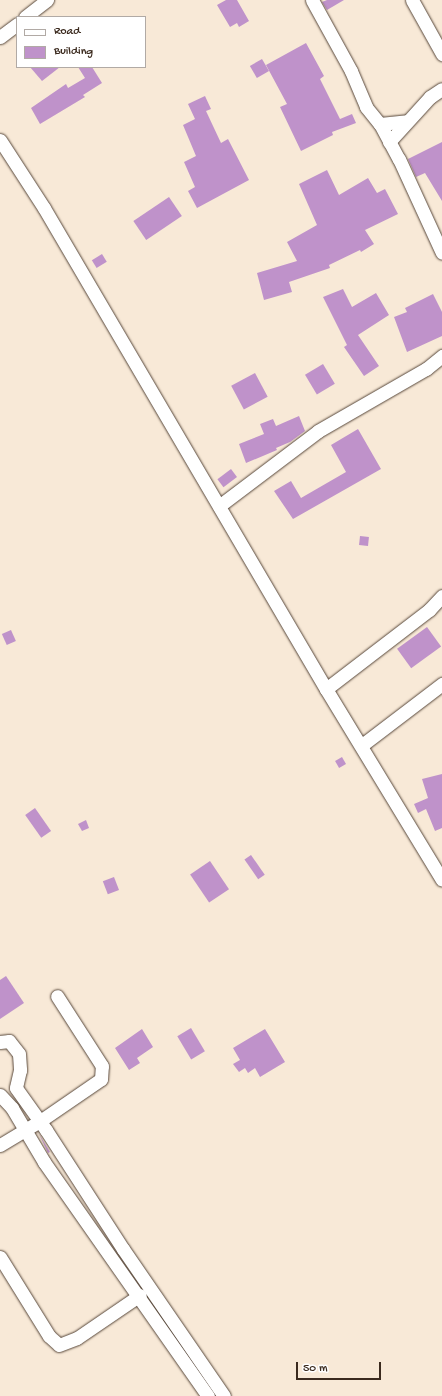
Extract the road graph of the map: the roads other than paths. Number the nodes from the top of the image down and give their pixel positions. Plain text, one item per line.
1 (47, 0) edge
2 (312, 0) edge
3 (412, 0) edge
4 (26, 16) edge
5 (16, 25) edge
6 (0, 37) edge
7 (442, 54) edge
8 (442, 89) edge
9 (407, 121) junction
10 (380, 124) junction
11 (0, 140) edge
12 (389, 142) junction
13 (442, 252) edge
14 (442, 356) edge
15 (219, 506) junction
16 (442, 596) edge
17 (442, 684) edge
18 (326, 689) junction
19 (362, 745) junction
20 (442, 880) edge
21 (57, 996) dead end
22 (0, 1042) edge
23 (0, 1095) edge
24 (40, 1121) junction
25 (25, 1130) junction
26 (0, 1145) edge
27 (0, 1257) edge
28 (140, 1295) junction
29 (208, 1396) edge
30 (224, 1396) edge

1 - 4 street
2 - 10 street
3 - 7 street
5 - 6 street
8 - 9 street
9 - 10 street
9 - 12 street
10 - 12 street
11 - 15 street
12 - 13 street
14 - 15 street
15 - 18 street
16 - 18 street
17 - 19 street
18 - 19 street
19 - 20 street
21 - 24 street
22 - 24 street
23 - 25 street
24 - 25 street
24 - 30 street
25 - 26 street
25 - 28 street
27 - 28 street
28 - 29 street

